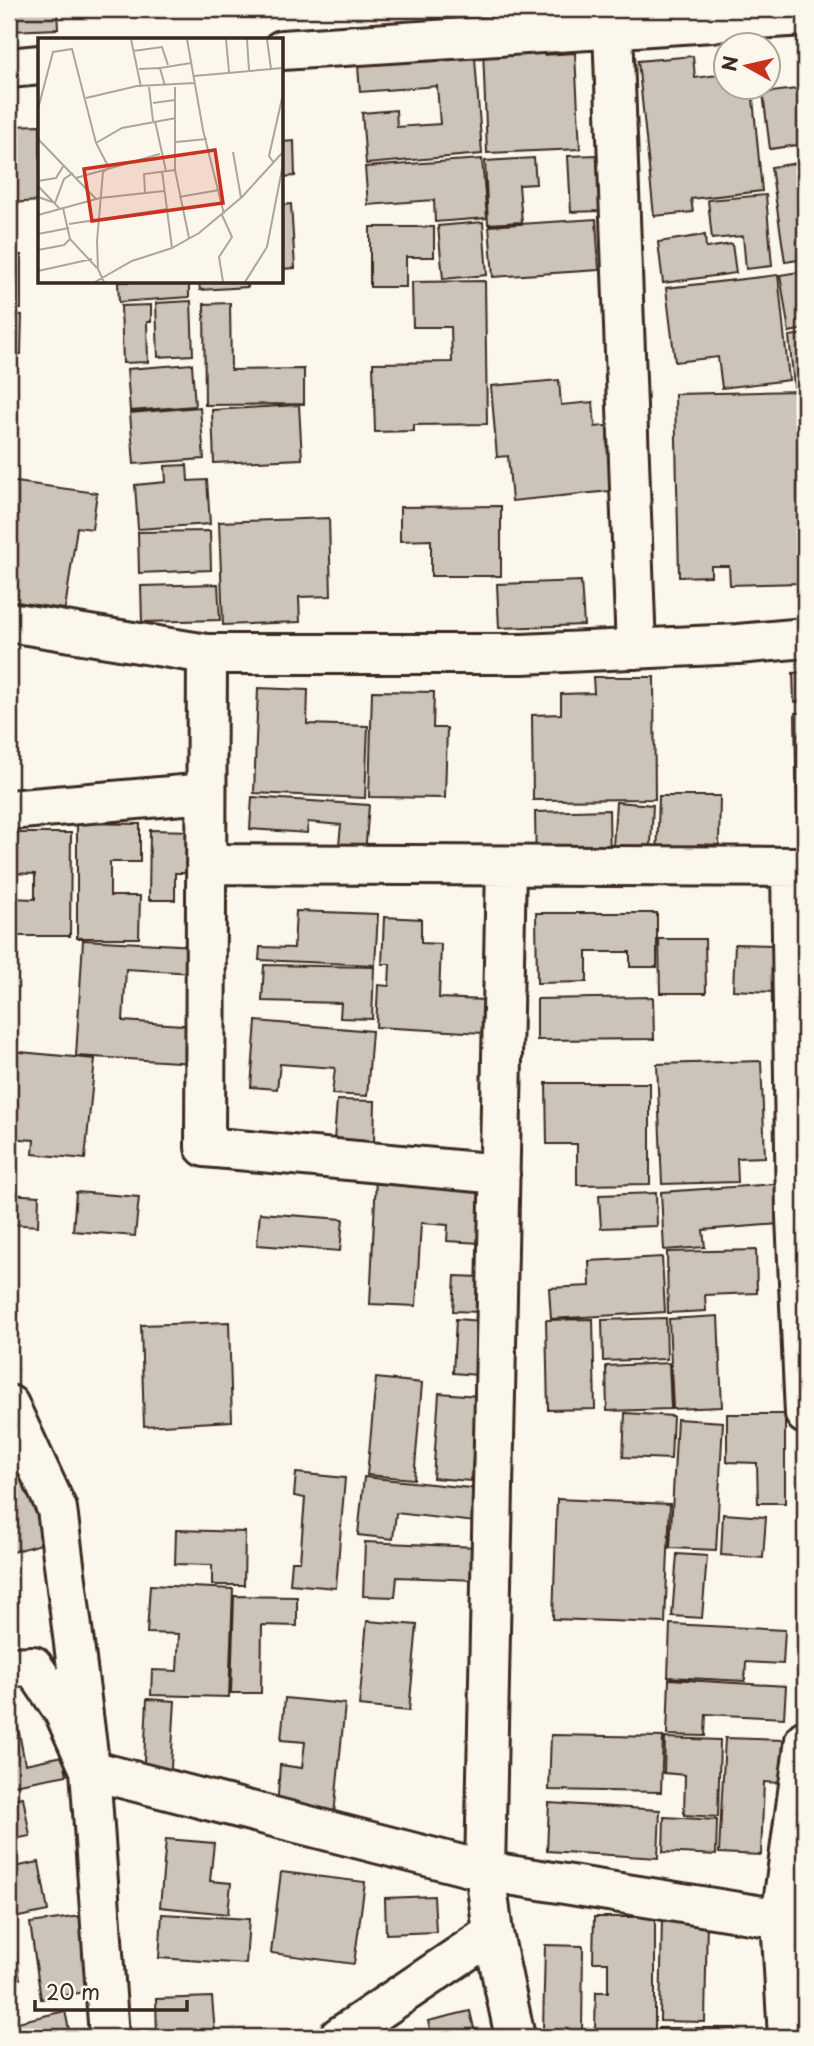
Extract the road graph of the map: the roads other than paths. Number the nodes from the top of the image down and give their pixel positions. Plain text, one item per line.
1 (805, 16) edge
2 (612, 29) junction
3 (284, 50) edge
4 (38, 65) edge
5 (9, 68) edge
6 (9, 622) edge
7 (805, 638) edge
8 (636, 649) junction
9 (207, 654) junction
10 (206, 793) junction
11 (9, 810) edge
12 (206, 864) junction
13 (506, 866) junction
14 (798, 867) edge
15 (500, 1174) junction
16 (9, 1405) edge
17 (805, 1415) edge
18 (9, 1667) edge
19 (805, 1740) edge
20 (90, 1770) junction
21 (485, 1871) junction
22 (793, 1919) edge
23 (493, 1934) junction
24 (109, 2037) edge
25 (339, 2037) edge
26 (515, 2037) edge
27 (788, 2037) edge

1 - 2 street
2 - 3 street
2 - 8 street
4 - 5 street
6 - 9 street
7 - 8 street
8 - 9 street
9 - 10 street
10 - 11 street
10 - 12 street
12 - 13 street
12 - 15 street
13 - 14 street
13 - 15 street
14 - 17 street
15 - 21 street
16 - 20 street
18 - 20 street
19 - 22 street
20 - 21 street
20 - 24 street
21 - 22 street
21 - 23 street
22 - 27 street
23 - 25 street
23 - 26 street

